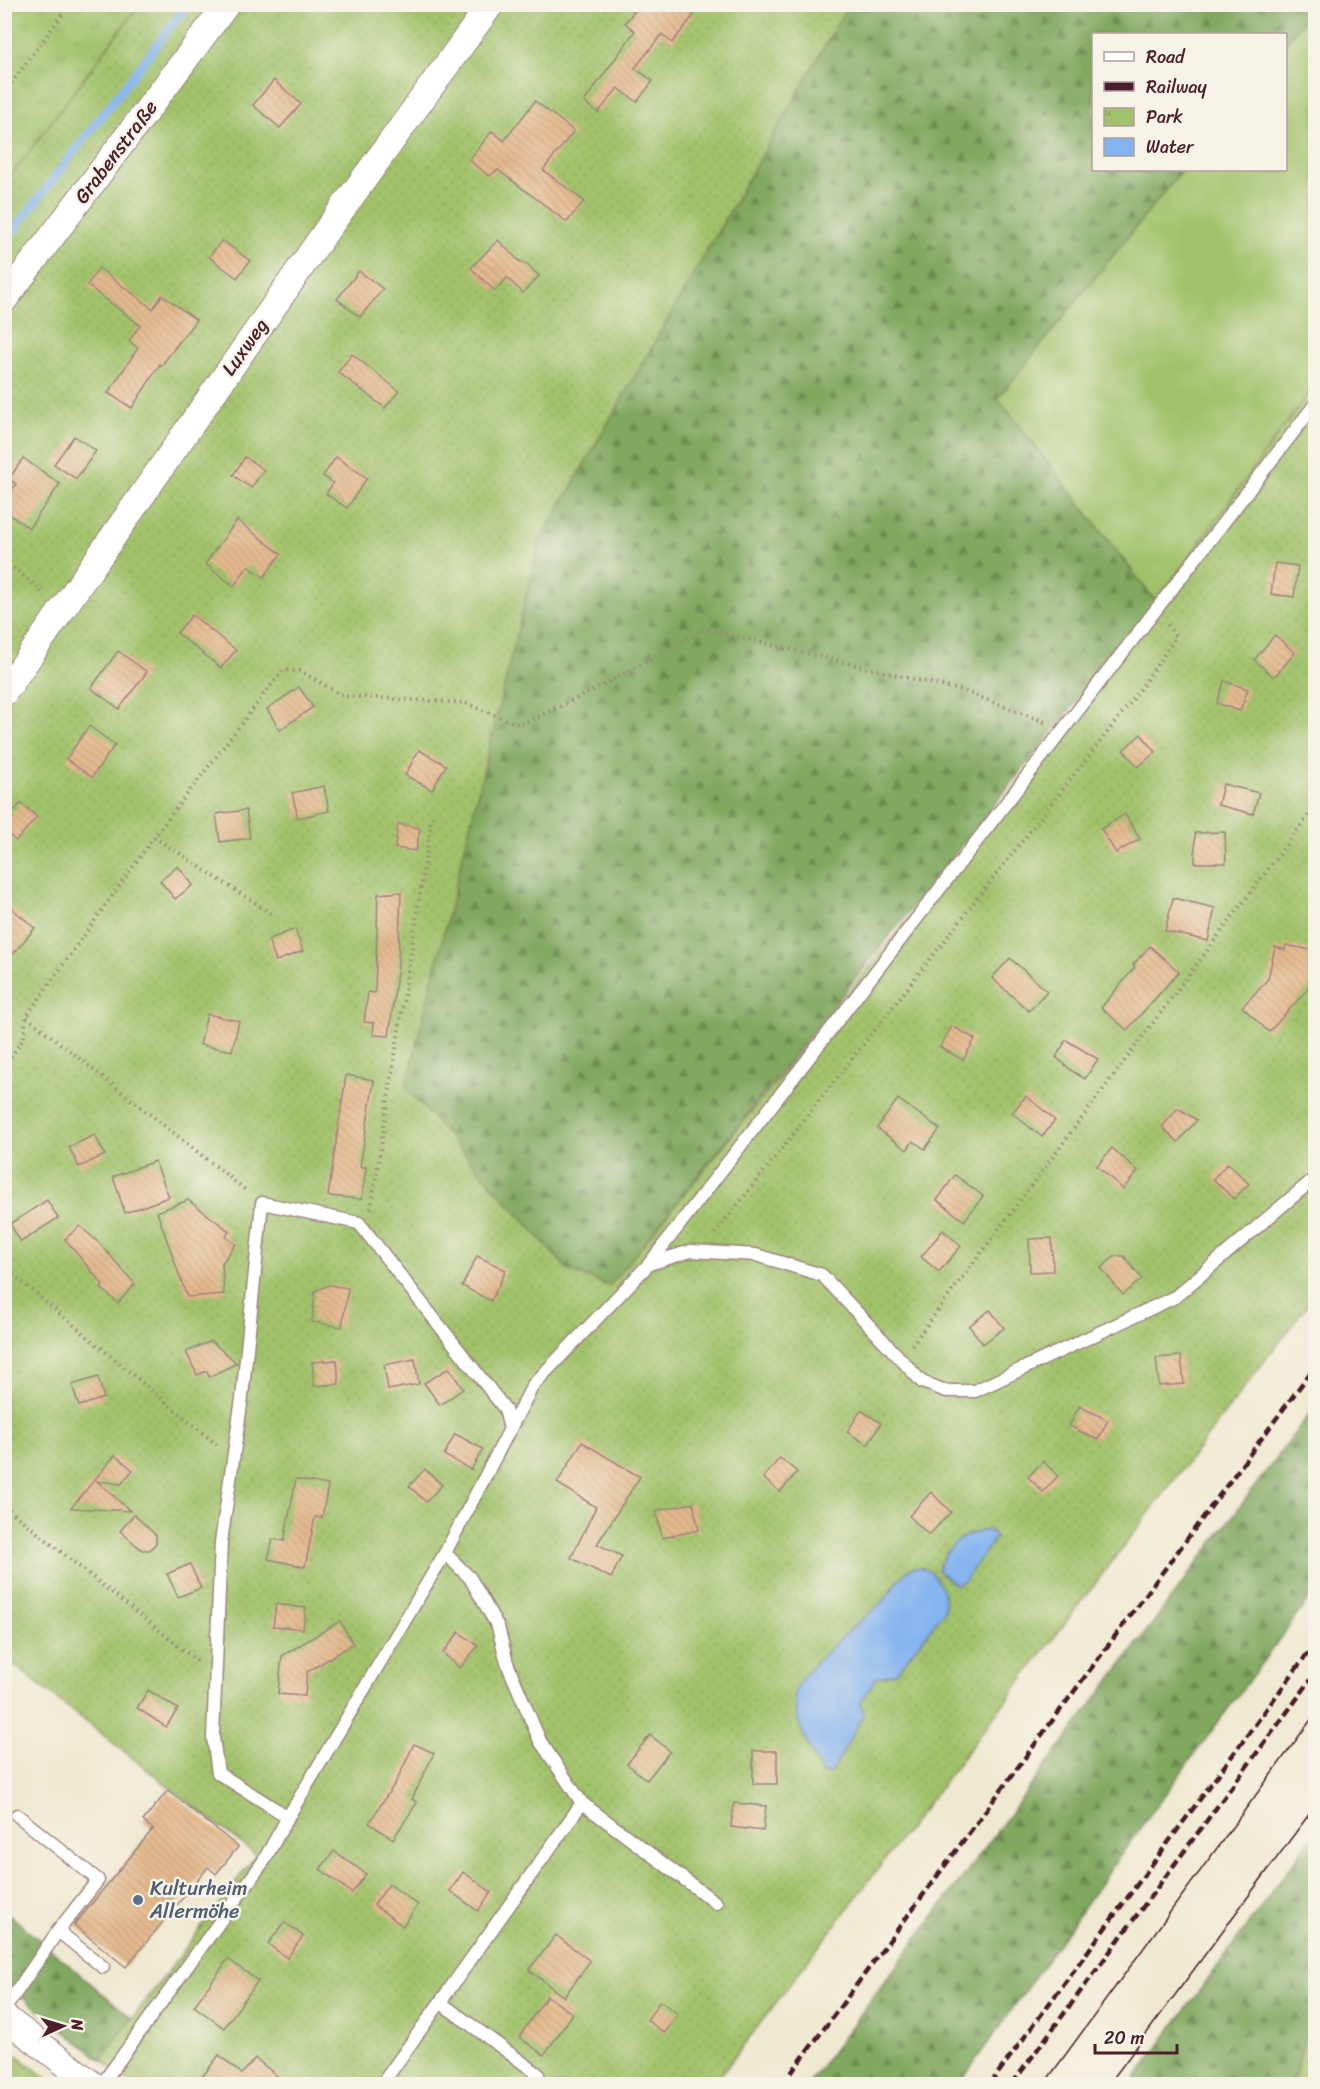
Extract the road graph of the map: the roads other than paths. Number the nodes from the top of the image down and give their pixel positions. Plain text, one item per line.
1 (227, 4) edge
2 (491, 4) edge
3 (4, 300) edge
4 (1316, 406) edge
5 (4, 693) edge
6 (1316, 1178) edge
7 (649, 1264) junction
8 (510, 1429) junction
9 (445, 1553) junction
10 (582, 1803) junction
11 (17, 1815) dead end
12 (288, 1817) junction
13 (716, 1903) dead end
14 (58, 1931) junction
15 (103, 1967) dead end
16 (441, 2003) junction
17 (4, 2010) edge
18 (4, 2017) edge
19 (538, 2074) dead end
20 (92, 2085) edge
21 (102, 2085) edge
22 (382, 2085) edge

1 - 3 street, Grabenstraße
2 - 5 street, Luxweg
4 - 7 lane
6 - 7 lane
7 - 8 lane
8 - 9 lane
8 - 12 lane
9 - 10 lane
9 - 12 lane
10 - 13 lane
10 - 16 lane
11 - 14 lane
12 - 21 lane
14 - 15 lane
14 - 17 lane
16 - 19 lane
16 - 22 lane
18 - 20 street

